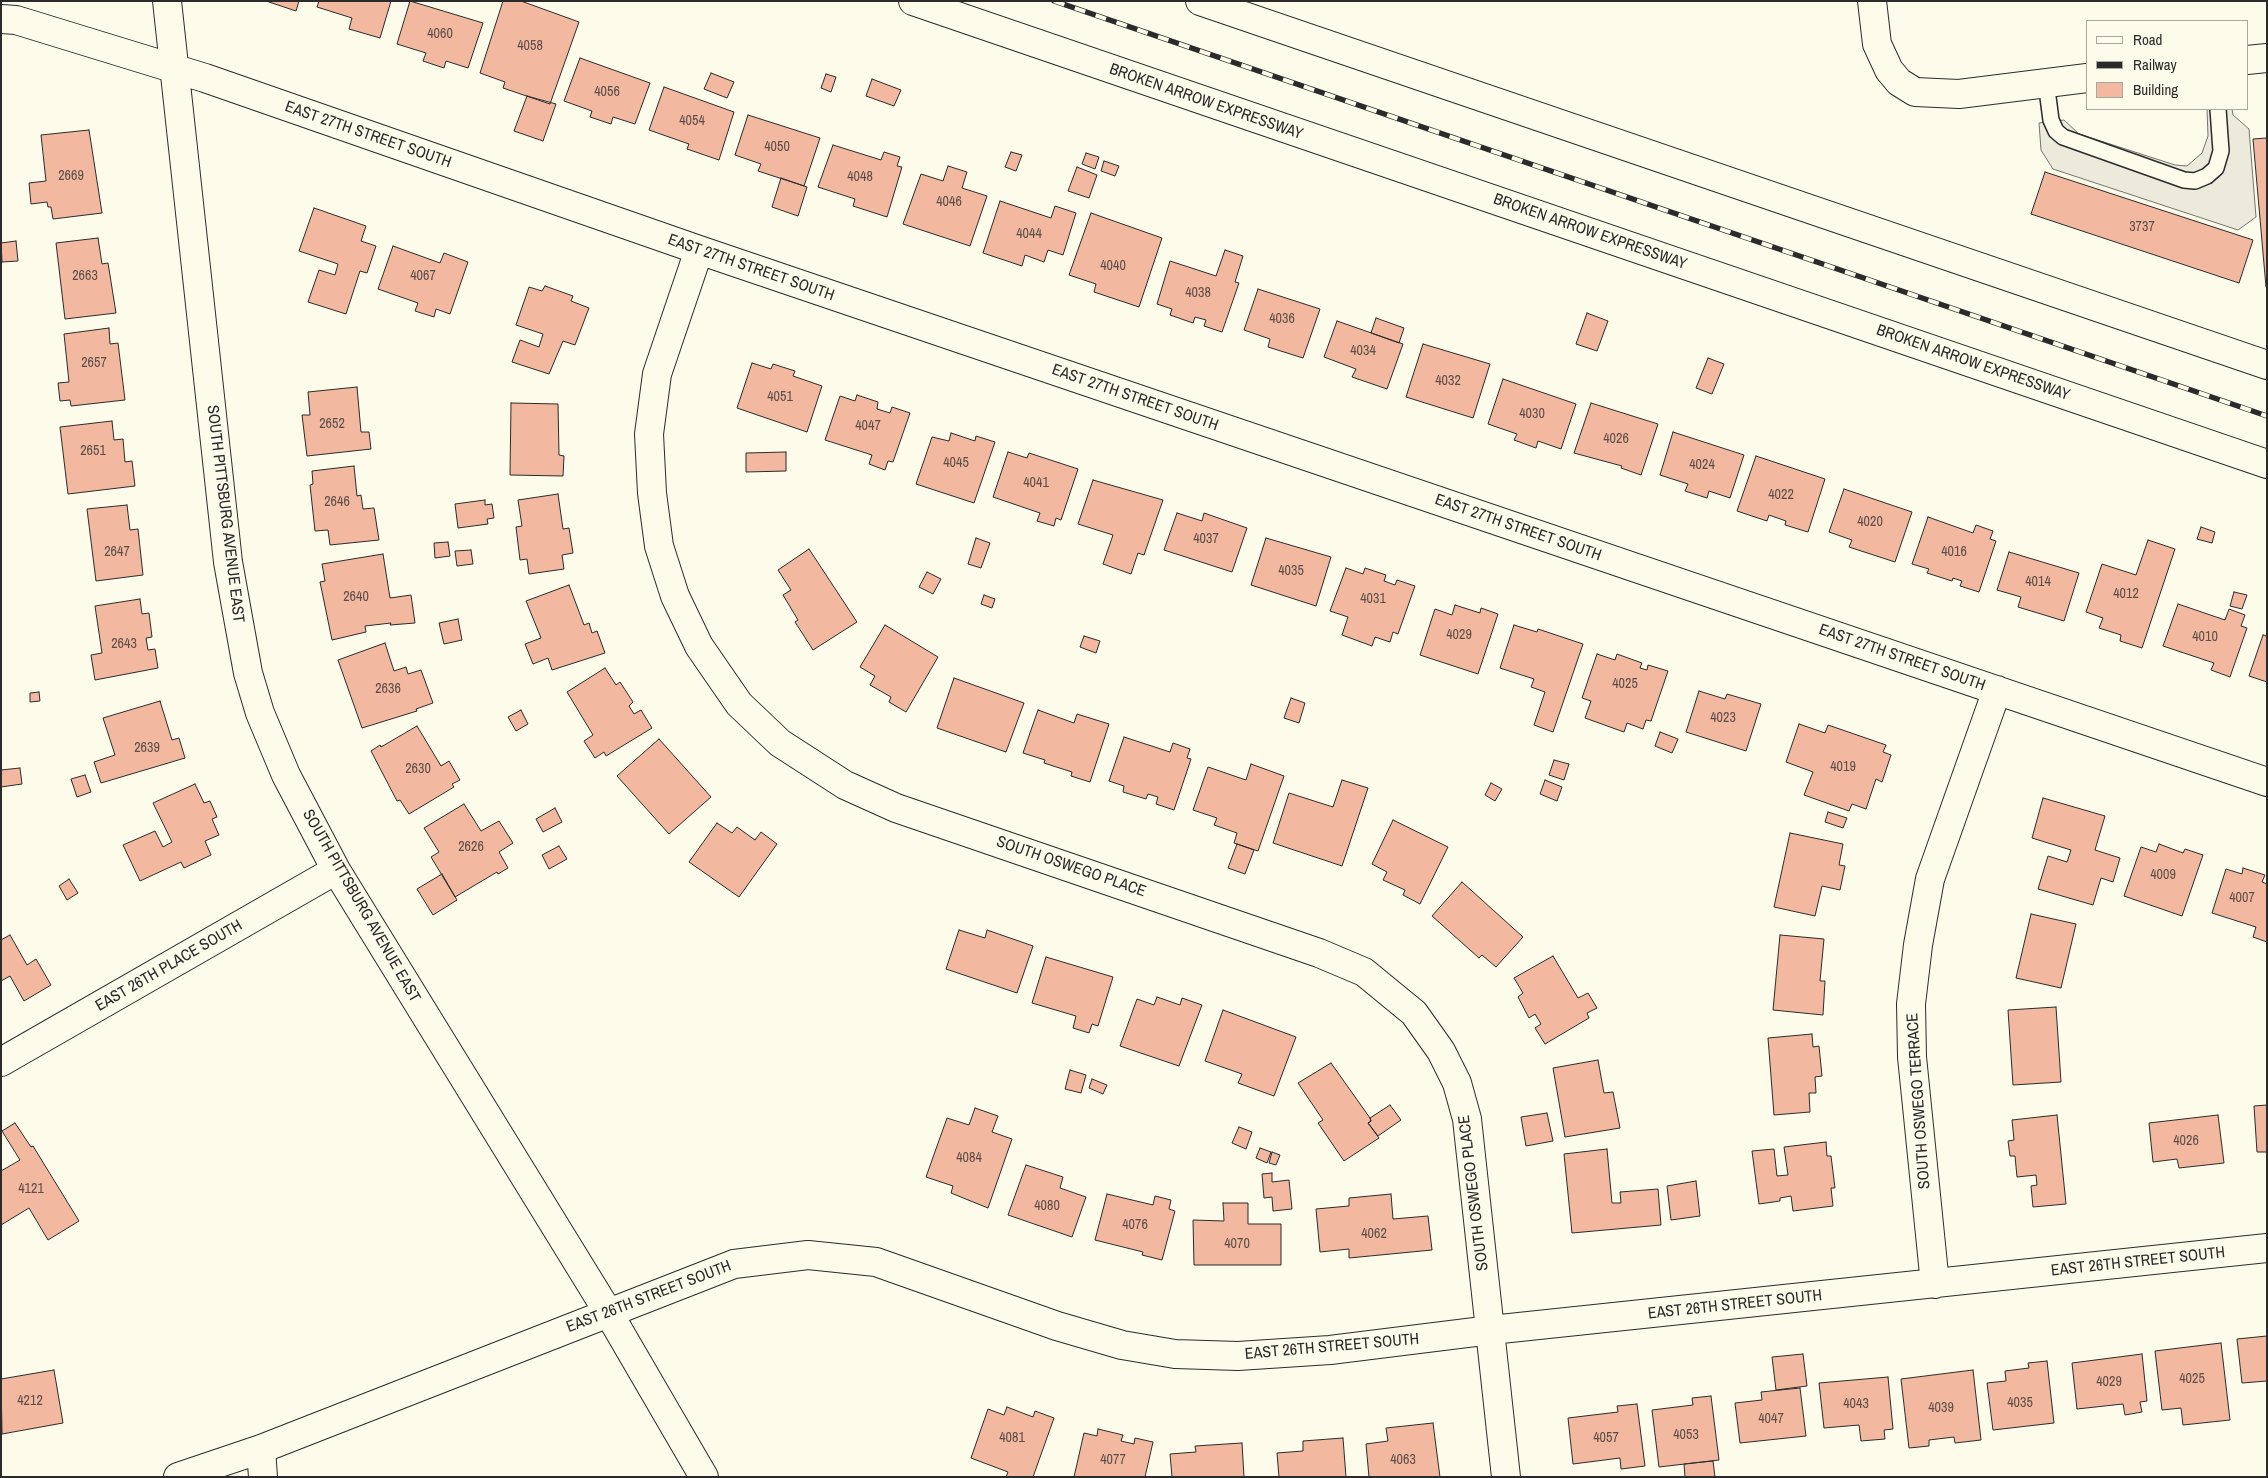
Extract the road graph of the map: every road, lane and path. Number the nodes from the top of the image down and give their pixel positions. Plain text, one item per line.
1 (167, 1) edge
2 (913, 1) edge
3 (1200, 1) edge
4 (1872, 1) edge
5 (1, 20) edge
6 (2267, 58) edge
7 (2248, 60) edge
8 (174, 68) junction
9 (2086, 78) edge
10 (2046, 82) junction
11 (2218, 110) edge
12 (699, 250) junction
13 (2267, 365) edge
14 (2267, 464) edge
15 (1997, 690) junction
16 (2267, 782) edge
17 (336, 870) junction
18 (1, 1062) edge
19 (2267, 1248) edge
20 (1935, 1284) junction
21 (608, 1312) junction
22 (1491, 1330) junction
23 (261, 1449) junction
24 (178, 1477) edge
25 (263, 1477) edge
26 (704, 1477) edge
27 (1506, 1477) edge

1 - 8 main road, SOUTH PITTSBURG AVENUE EAST
2 - 14 main road, BROKEN ARROW EXPRESSWAY
3 - 13 main road
4 - 10 main road
5 - 8 main road, EAST 27TH STREET SOUTH
6 - 7 main road
8 - 12 main road, EAST 27TH STREET SOUTH
8 - 17 main road, SOUTH PITTSBURG AVENUE EAST
9 - 10 main road
10 - 11 lane
12 - 15 main road, EAST 27TH STREET SOUTH
12 - 22 main road, SOUTH OSWEGO PLACE
15 - 16 main road, EAST 27TH STREET SOUTH
15 - 20 main road, SOUTH OSWEGO TERRACE
17 - 18 main road, EAST 26TH PLACE SOUTH
17 - 21 main road, SOUTH PITTSBURG AVENUE EAST
19 - 20 main road, EAST 26TH STREET SOUTH
20 - 22 main road, EAST 26TH STREET SOUTH
21 - 22 main road, EAST 26TH STREET SOUTH
21 - 23 main road, EAST 26TH STREET SOUTH
21 - 26 main road, SOUTH PITTSBURG AVENUE EAST
22 - 27 main road, SOUTH OSWEGO PLACE
23 - 24 main road, EAST 26TH STREET SOUTH
23 - 25 main road

